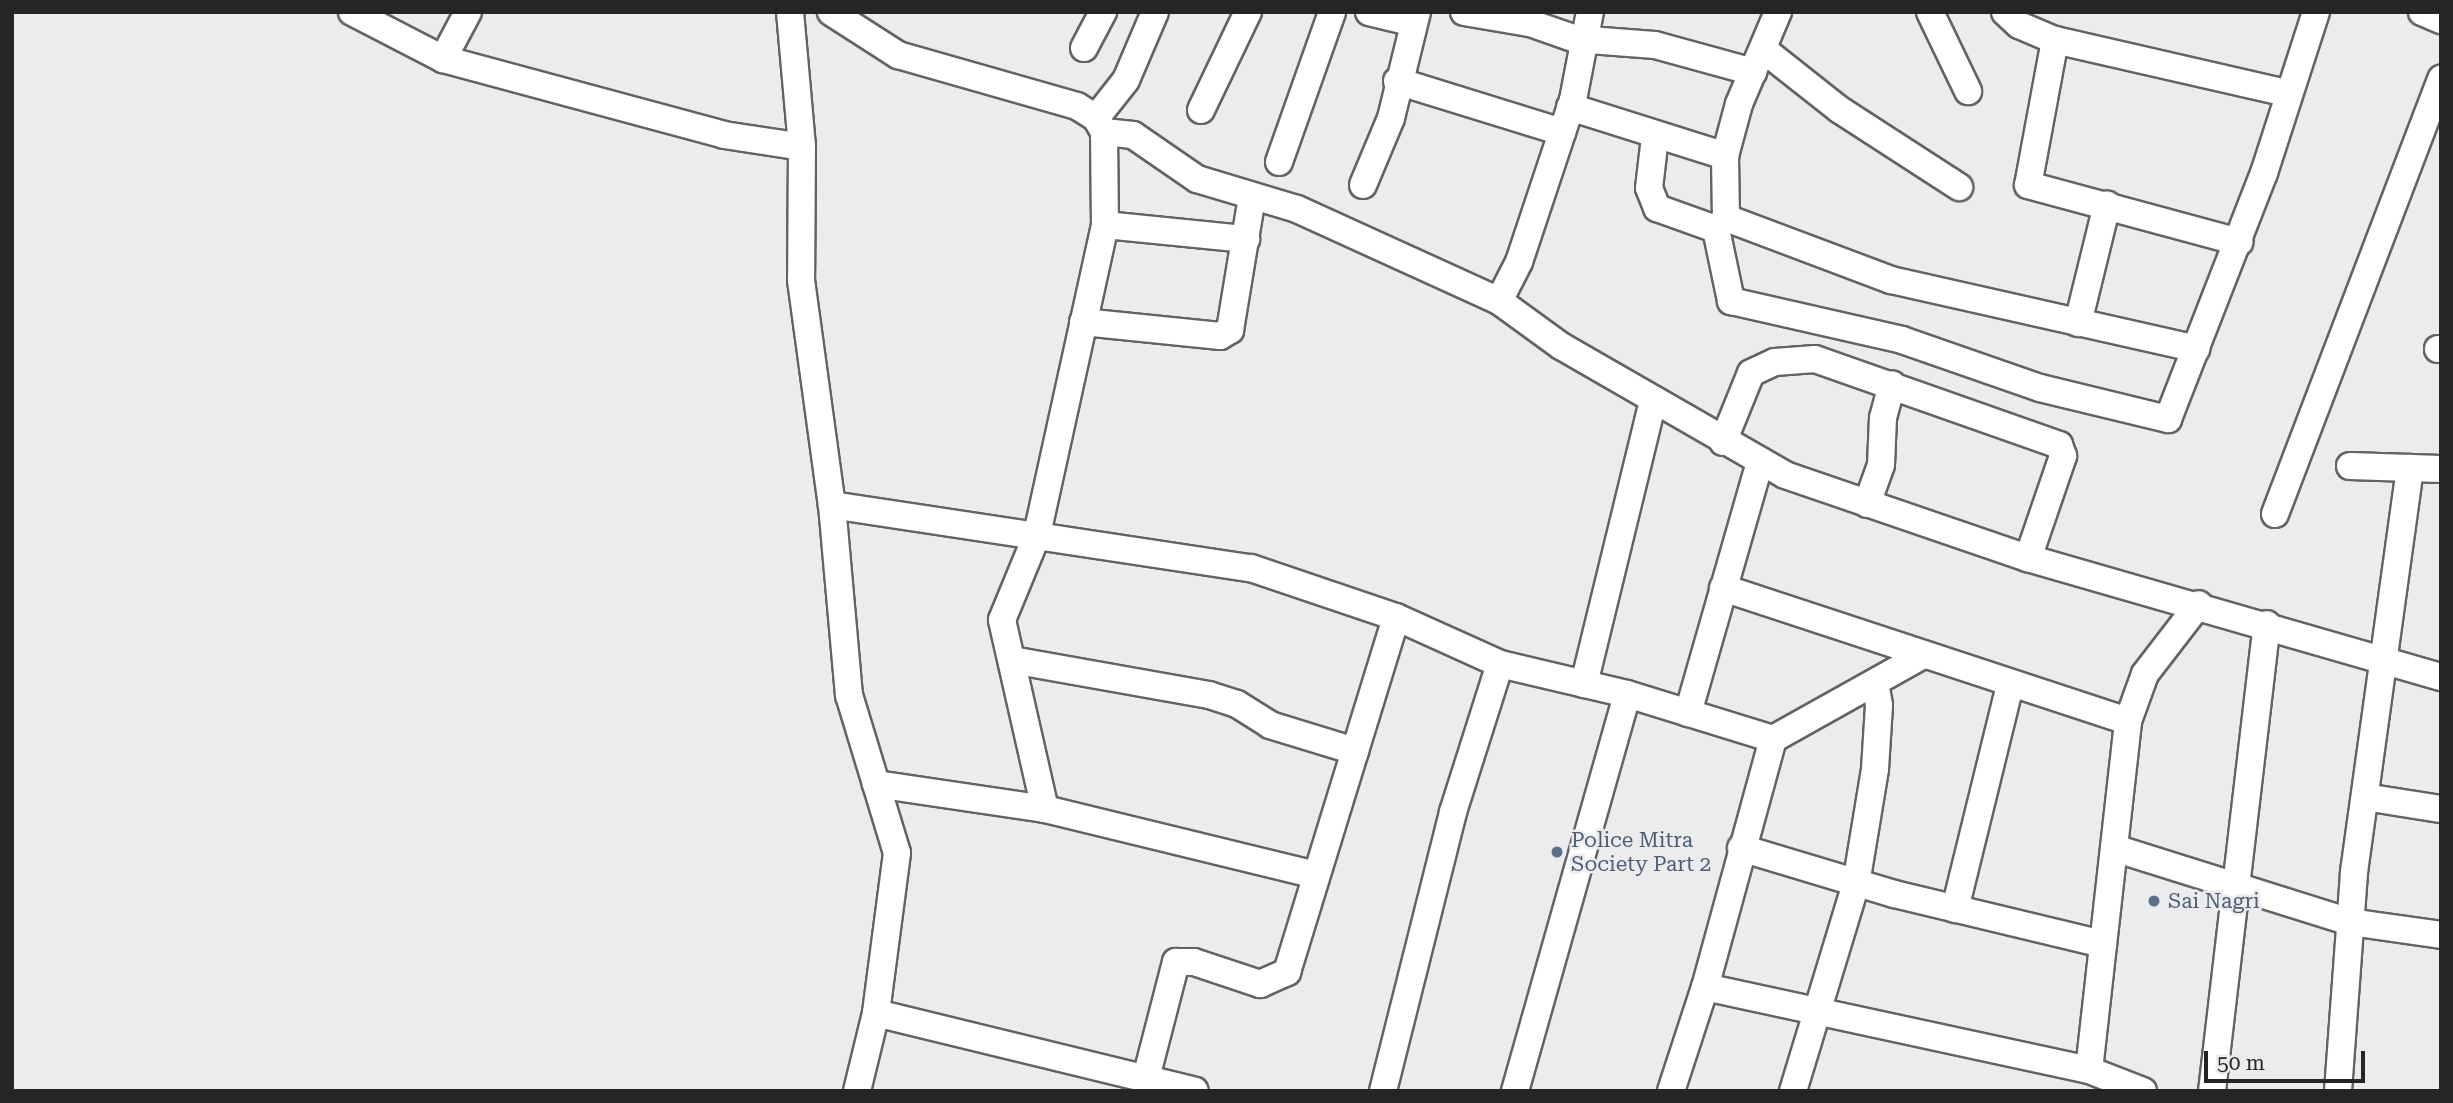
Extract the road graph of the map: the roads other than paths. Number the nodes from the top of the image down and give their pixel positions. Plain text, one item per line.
1 (352, 12) edge
2 (468, 12) edge
3 (790, 12) edge
4 (831, 12) edge
5 (1103, 12) edge
6 (1155, 12) edge
7 (1248, 12) edge
8 (1332, 12) edge
9 (1369, 12) edge
10 (1464, 12) edge
11 (1590, 12) edge
12 (1778, 12) edge
13 (1930, 12) edge
14 (2005, 12) edge
15 (2316, 12) edge
16 (2422, 12) edge
17 (1415, 18) edge
18 (2441, 20) edge
19 (1585, 40) junction
20 (2055, 40) junction
21 (1084, 48) dead end
22 (443, 59) junction
23 (1759, 61) junction
24 (2441, 79) edge
25 (1397, 81) junction
26 (1968, 91) dead end
27 (2287, 93) junction
28 (1570, 107) junction
29 (1201, 110) dead end
30 (1100, 125) junction
31 (1562, 132) junction
32 (1655, 137) junction
33 (802, 147) junction
34 (1725, 156) junction
35 (1279, 162) dead end
36 (1363, 186) dead end
37 (1959, 187) dead end
38 (1252, 197) junction
39 (2107, 205) junction
40 (1721, 223) junction
41 (1105, 225) junction
42 (1246, 239) junction
43 (2239, 243) junction
44 (1499, 301) junction
45 (1083, 322) junction
46 (2078, 323) junction
47 (2196, 349) junction
48 (1892, 384) junction
49 (1653, 402) junction
50 (1723, 442) junction
51 (1760, 462) junction
52 (2350, 466) dead end
53 (2410, 468) junction
54 (2441, 469) edge
55 (1867, 504) junction
56 (832, 505) junction
57 (2274, 514) dead end
58 (1037, 535) junction
59 (2028, 558) junction
60 (1723, 588) junction
61 (2199, 604) junction
62 (1396, 617) junction
63 (2267, 624) junction
64 (1923, 655) junction
65 (2384, 659) junction
66 (1012, 660) junction
67 (1500, 664) junction
68 (2441, 677) edge
69 (1875, 683) junction
70 (1584, 684) junction
71 (2010, 685) junction
72 (1627, 694) junction
73 (1688, 713) junction
74 (2128, 721) junction
75 (1773, 739) junction
76 (1354, 751) junction
77 (876, 784) junction
78 (2365, 797) junction
79 (1045, 809) junction
80 (2441, 809) edge
81 (1741, 848) junction
82 (2114, 848) junction
83 (1316, 875) junction
84 (1856, 884) junction
85 (2234, 887) junction
86 (1955, 909) junction
87 (2350, 922) junction
88 (2441, 934) edge
89 (2103, 944) junction
90 (1705, 987) junction
91 (1815, 1008) junction
92 (876, 1013) junction
93 (2089, 1070) junction
94 (1146, 1078) junction
95 (857, 1091) edge
96 (1195, 1091) edge
97 (1384, 1091) edge
98 (1515, 1091) edge
99 (1671, 1091) edge
100 (1793, 1091) edge
101 (2143, 1091) edge
102 (2212, 1091) edge
103 (2338, 1091) edge

1 - 22 street
2 - 22 street
3 - 33 street
4 - 30 street
5 - 21 street
6 - 30 street
7 - 29 street
8 - 35 street
9 - 17 street
10 - 19 street
11 - 19 street
12 - 23 street
13 - 26 street
14 - 20 street
15 - 27 street
16 - 18 street
17 - 25 street
19 - 23 street
19 - 28 street
20 - 27 street
20 - 39 street
22 - 33 street
23 - 34 street
23 - 37 street
24 - 57 street
25 - 31 street
25 - 36 street
27 - 43 street
28 - 31 street
28 - 32 street
30 - 38 street
30 - 41 street
31 - 44 street
32 - 34 street
32 - 40 street
33 - 56 street
34 - 40 street
38 - 42 street
38 - 44 street
39 - 43 street
39 - 46 street
40 - 46 street
40 - 47 street
41 - 42 street
41 - 45 street
42 - 45 street
43 - 47 street
44 - 49 street
45 - 58 street
46 - 47 street
48 - 50 street
48 - 55 street
48 - 59 street
49 - 50 street
49 - 70 street
50 - 51 street
51 - 55 street
51 - 60 street
52 - 53 street
53 - 54 street
53 - 65 street
55 - 59 street
56 - 58 street
56 - 77 street
58 - 62 street
58 - 66 street
59 - 61 street
60 - 64 street
60 - 73 street
61 - 63 street
61 - 74 street
62 - 67 street
62 - 76 street
63 - 65 street
63 - 85 street
64 - 69 street
64 - 71 street
65 - 68 street
65 - 78 street
66 - 76 street
66 - 79 street
67 - 70 street
67 - 97 street
69 - 75 street
69 - 84 street
70 - 72 street
71 - 74 street
71 - 86 street
72 - 73 street
72 - 98 street
73 - 75 street
74 - 82 street
75 - 81 street
76 - 83 street
77 - 79 street
77 - 92 street
78 - 80 street
78 - 87 street
79 - 83 street
81 - 84 street
81 - 90 street
82 - 85 street
82 - 89 street
83 - 94 street
84 - 86 street
84 - 91 street
85 - 87 street
85 - 102 street
86 - 89 street
87 - 88 street
87 - 103 street
89 - 93 street
90 - 91 street
90 - 99 street
91 - 93 street
91 - 100 street
92 - 94 street
92 - 95 street
93 - 101 street
94 - 96 street

